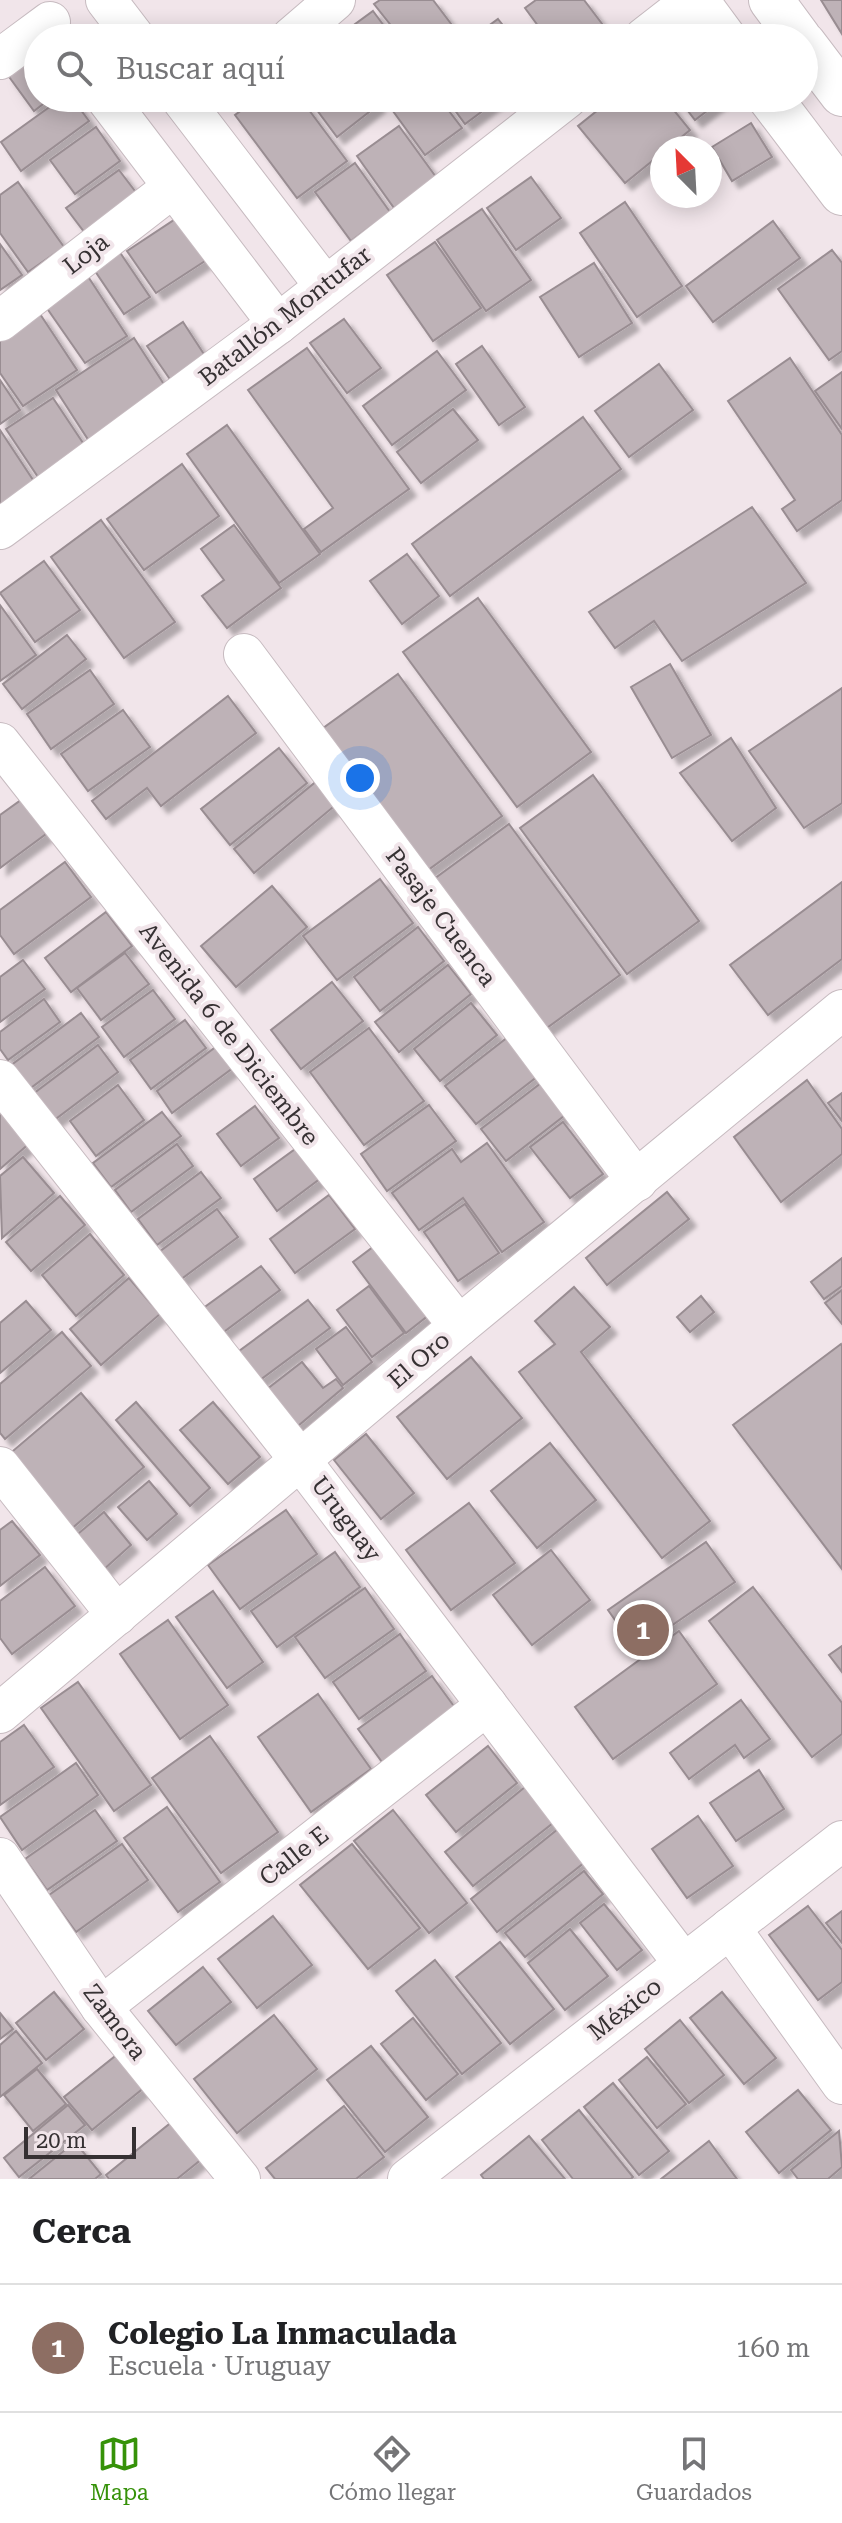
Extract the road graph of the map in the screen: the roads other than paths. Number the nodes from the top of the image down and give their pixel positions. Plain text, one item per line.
1 (106, 0) edge
2 (335, 0) edge
3 (694, 0) edge
4 (771, 0) edge
5 (124, 24) edge
6 (307, 24) edge
7 (662, 24) edge
8 (713, 24) edge
9 (789, 24) edge
10 (24, 40) edge
11 (0, 59) edge
12 (818, 62) edge
13 (842, 94) edge
14 (116, 112) edge
15 (205, 112) edge
16 (549, 112) edge
17 (781, 112) edge
18 (172, 188) junction
19 (842, 193) edge
20 (325, 286) junction
21 (0, 321) edge
22 (278, 324) junction
23 (0, 529) edge
24 (244, 654) dead end
25 (0, 743) edge
26 (842, 1010) edge
27 (0, 1080) edge
28 (637, 1181) junction
29 (459, 1326) junction
30 (301, 1461) junction
31 (0, 1467) edge
32 (117, 1615) junction
33 (487, 1705) junction
34 (0, 1713) edge
35 (842, 1841) edge
36 (0, 1858) edge
37 (730, 1928) junction
38 (684, 1964) junction
39 (101, 2007) junction
40 (842, 2084) edge
41 (429, 2172) edge
42 (240, 2179) edge

1 - 5 street
2 - 6 street
3 - 7 street
3 - 8 street
4 - 9 street
10 - 11 street
12 - 13 street
14 - 18 street
15 - 20 street
16 - 20 street, Batallón Montufar
17 - 19 street
18 - 21 street, Loja
18 - 22 street
20 - 22 street, Batallón Montufar
22 - 23 street, Batallón Montufar
24 - 28 street, Pasaje Cuenca
25 - 29 street, Avenida 6 de Diciembre
26 - 28 street, El Oro
27 - 30 street, Uruguay
28 - 29 street, El Oro
29 - 30 street, El Oro
30 - 32 street, El Oro
30 - 33 street, Uruguay
31 - 32 street
32 - 34 street, El Oro
33 - 38 street, Uruguay
33 - 39 street, Calle E
35 - 37 street, México
36 - 39 street, Zamora
37 - 38 street, México
37 - 40 street
38 - 41 street, México
39 - 42 street, Zamora

